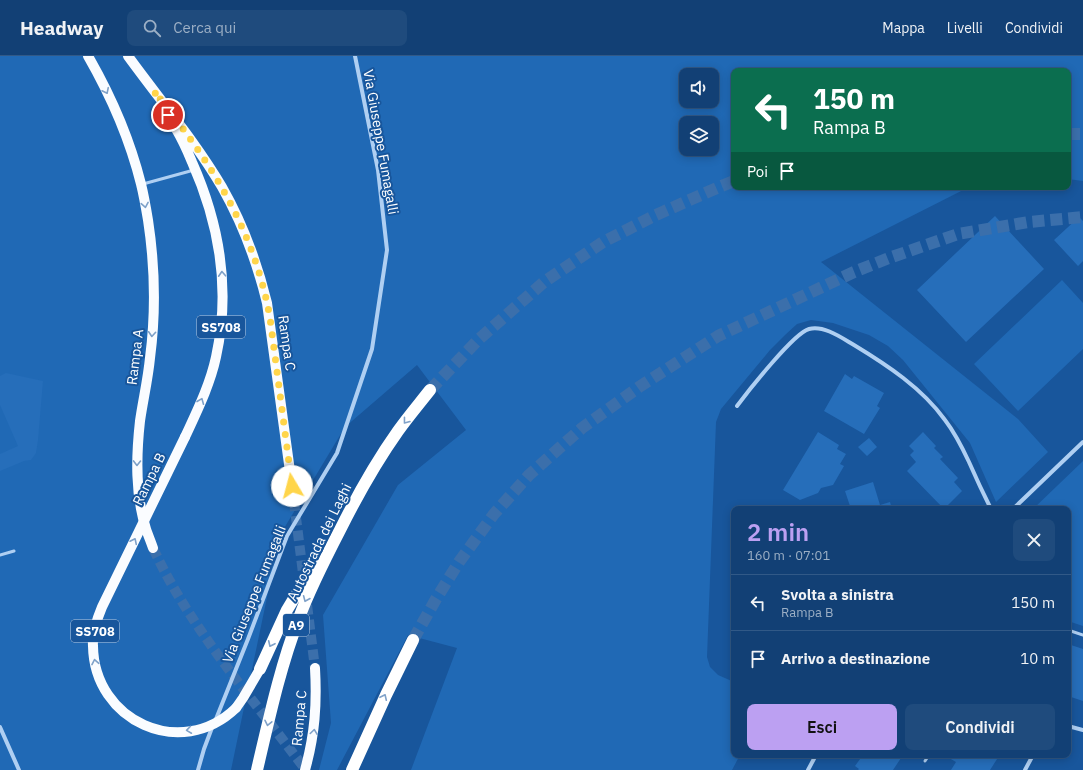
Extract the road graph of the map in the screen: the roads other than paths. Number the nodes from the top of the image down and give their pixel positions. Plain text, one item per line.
1 (88, 56) edge
2 (128, 56) edge
3 (355, 56) edge
4 (154, 91) junction
5 (195, 169) junction
6 (142, 185) junction
7 (430, 390) tunnel mouth
8 (737, 406) dead end
9 (1083, 442) edge
10 (292, 486) tunnel mouth
11 (361, 489) junction
12 (990, 506) edge
13 (1016, 506) edge
14 (153, 548) tunnel mouth
15 (14, 551) dead end
16 (0, 555) edge
17 (1071, 631) edge
18 (1083, 635) edge
19 (413, 640) tunnel mouth
20 (315, 668) tunnel mouth
21 (260, 669) joint
22 (0, 727) edge
23 (1071, 727) edge
24 (1083, 730) edge
25 (369, 733) junction
26 (814, 758) edge
27 (927, 758) edge
28 (1031, 758) edge
29 (925, 761) dead end
30 (19, 770) edge
31 (198, 770) edge
32 (257, 770) edge
33 (305, 770) edge
34 (352, 770) edge
35 (360, 770) edge
36 (808, 770) edge
37 (1025, 770) edge

1 -> 6 main road, Rampa A
2 - 4 main road, SS708
3 - 31 street, Via Giuseppe Fumagalli
4 - 5 main road, Rampa B / SS708
4 - 10 main road, Rampa C / SS708
5 - 6 lane
21 -> 5 main road, Rampa B / SS708, bridge
6 -> 14 main road, Rampa A
7 -> 11 highway, Autostrada dei Laghi / A9
8 - 12 street
9 - 13 street
11 -> 21 highway
11 -> 32 highway, Autostrada dei Laghi / A9
15 - 16 lane
17 - 18 lane
25 -> 19 highway
33 -> 20 main road, Rampa C
22 - 30 street
23 - 24 street
25 - 34 highway
25 - 35 highway
26 - 36 street
27 - 29 lane
28 - 37 street

